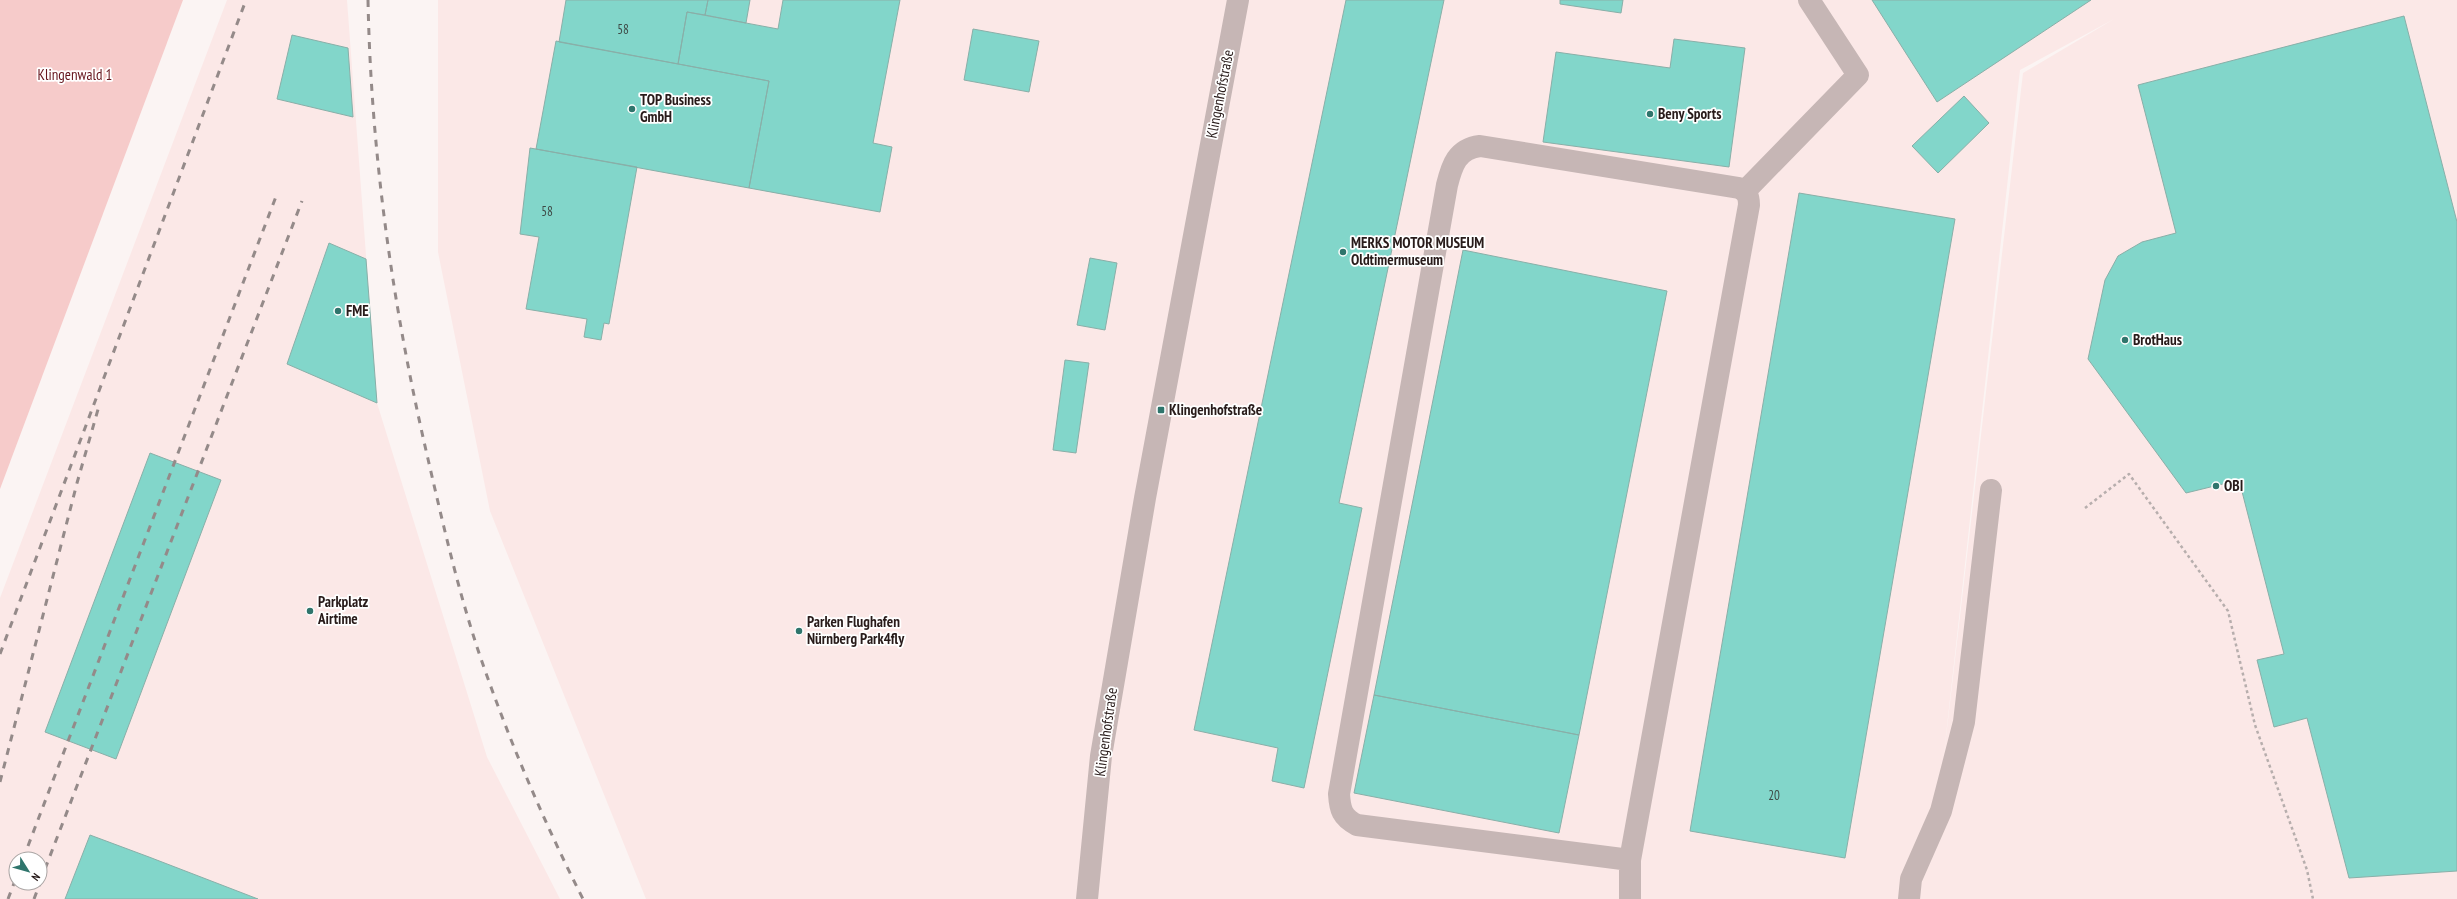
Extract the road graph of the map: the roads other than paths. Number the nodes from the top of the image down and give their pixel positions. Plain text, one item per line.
1 (1238, 0) edge
2 (1809, 0) edge
3 (1745, 191) junction
4 (1991, 490) dead end
5 (1630, 860) junction
6 (1087, 899) edge
7 (1630, 899) edge
8 (1909, 899) edge

1 - 6 street, Klingenhofstraße
2 - 3 street
3 - 5 street
3 - 5 street
4 - 8 street
5 - 7 street

